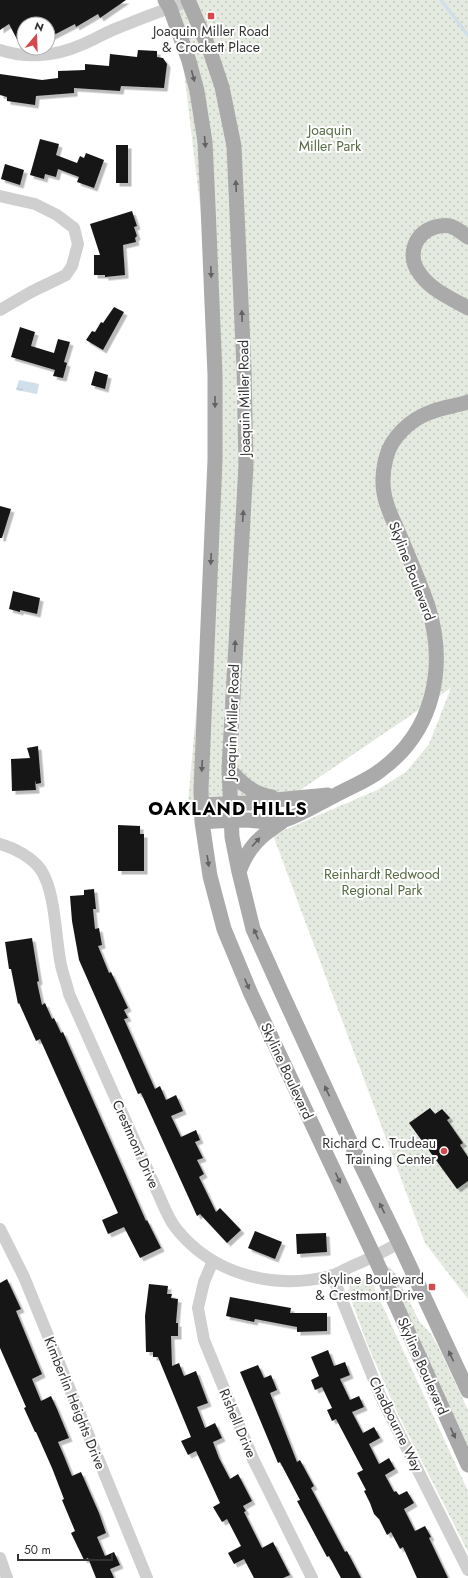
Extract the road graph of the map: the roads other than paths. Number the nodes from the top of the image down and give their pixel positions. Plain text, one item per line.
1 (189, 1) edge
2 (167, 4) edge
3 (0, 50) edge
4 (0, 196) edge
5 (468, 237) edge
6 (468, 308) edge
7 (0, 310) edge
8 (468, 402) edge
9 (229, 769) junction
10 (337, 794) junction
11 (281, 798) junction
12 (230, 804) junction
13 (202, 805) junction
14 (284, 820) junction
15 (231, 821) junction
16 (202, 822) junction
17 (0, 844) edge
18 (239, 872) junction
19 (0, 1229) edge
20 (399, 1243) junction
21 (374, 1256) junction
22 (213, 1261) junction
23 (332, 1275) junction
24 (468, 1391) edge
25 (468, 1465) edge
26 (0, 1558) edge
27 (468, 1570) edge
28 (7, 1578) edge
29 (147, 1578) edge
30 (312, 1578) edge

1 - 2 street
9 -> 1 main road, Joaquin Miller Road
2 - 3 street
2 -> 13 main road, Joaquin Miller Road
4 - 7 street
5 - 6 main road
8 - 10 main road, Skyline Boulevard
9 - 11 main road
9 - 12 main road, Joaquin Miller Road
10 - 11 main road, Skyline Boulevard
10 - 14 main road, Skyline Boulevard
11 - 12 main road, Skyline Boulevard
12 - 13 main road, Skyline Boulevard
12 - 15 main road, Skyline Boulevard
13 - 16 main road, Skyline Boulevard
14 - 15 main road, Skyline Boulevard
18 -> 14 main road
15 - 16 main road, Skyline Boulevard
15 - 18 main road, Skyline Boulevard
16 -> 21 main road, Skyline Boulevard
17 - 22 street, Crestmont Drive
20 -> 18 main road, Skyline Boulevard
19 - 29 street, Kimberlin Heights Drive
20 - 21 street, Crestmont Drive
24 -> 20 main road, Skyline Boulevard
21 - 23 street, Crestmont Drive
21 -> 25 main road, Skyline Boulevard
22 - 23 street, Crestmont Drive
22 - 30 street, Rishell Drive
23 - 27 street, Chadbourne Way
26 - 28 street

